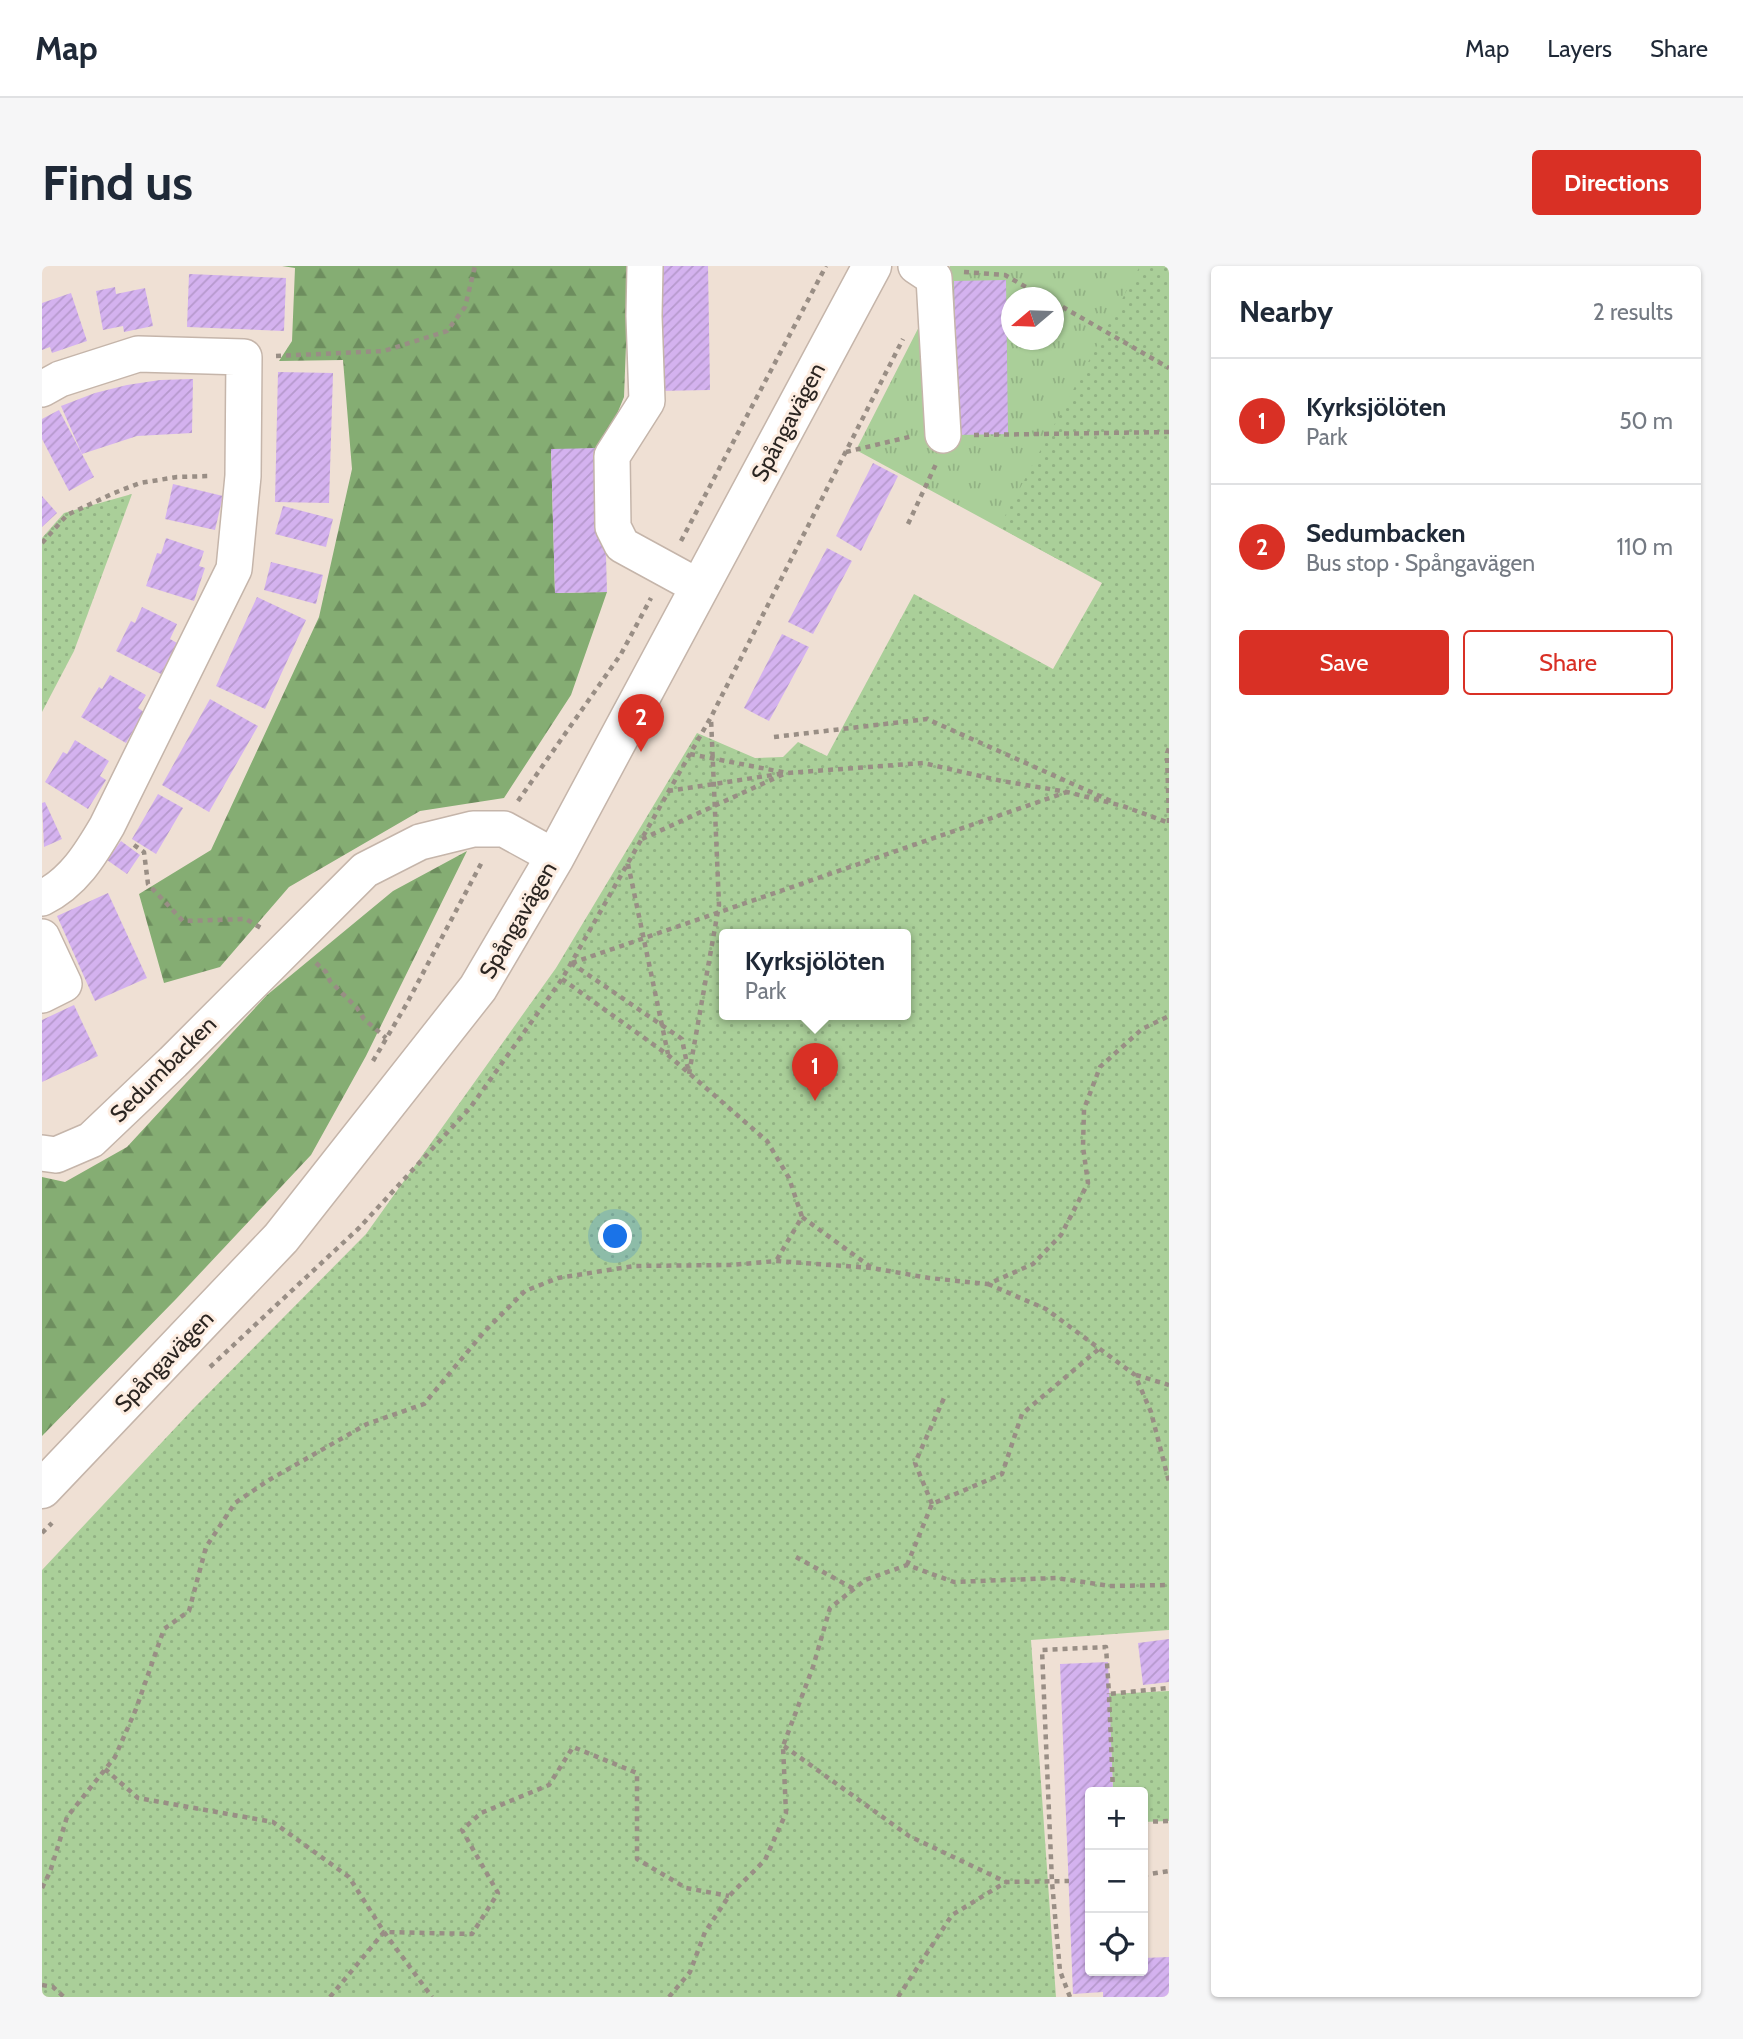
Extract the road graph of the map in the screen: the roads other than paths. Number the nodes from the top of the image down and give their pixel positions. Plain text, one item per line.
1 (645, 266) edge
2 (872, 266) edge
3 (929, 272) edge
4 (42, 389) edge
5 (946, 435) road end
6 (699, 587) junction
7 (555, 857) junction
8 (42, 898) edge
9 (42, 937) edge
10 (42, 995) edge
11 (42, 1153) edge
12 (51, 1502) edge

1 - 6 street
2 - 6 street, Spångavägen
3 - 5 street
4 - 8 street
6 - 7 street, Spångavägen
7 - 11 street, Sedumbacken
7 - 12 street, Spångavägen
9 - 10 street

